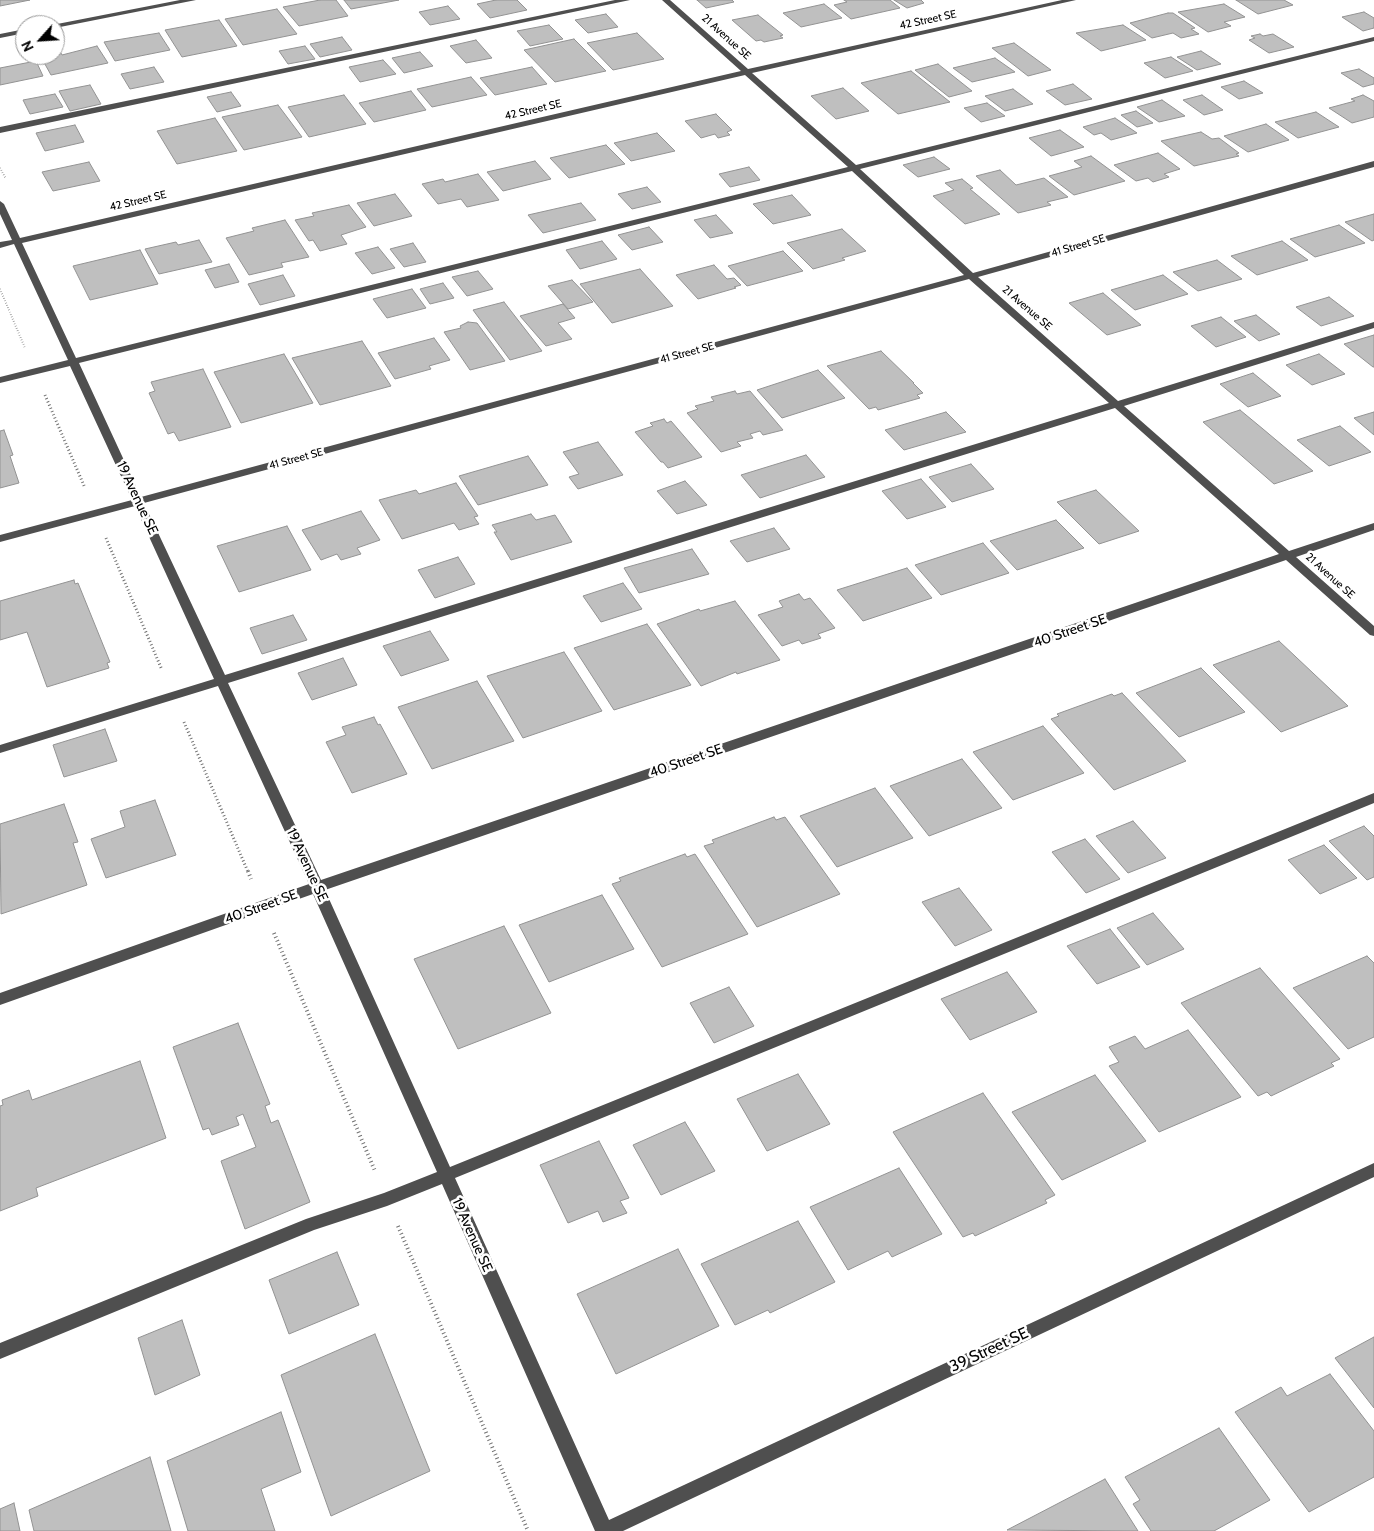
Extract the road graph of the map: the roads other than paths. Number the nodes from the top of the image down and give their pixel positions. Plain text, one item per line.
1 (192, 0) edge
2 (626, 0) edge
3 (666, 0) edge
4 (1072, 0) edge
5 (65, 24) edge
6 (15, 33) edge
7 (0, 36) edge
8 (1374, 39) edge
9 (746, 72) junction
10 (0, 130) edge
11 (1374, 164) edge
12 (854, 168) junction
13 (0, 204) edge
14 (17, 241) junction
15 (0, 245) edge
16 (971, 276) junction
17 (1374, 325) edge
18 (73, 362) junction
19 (0, 380) edge
20 (1118, 404) junction
21 (138, 501) junction
22 (1374, 526) edge
23 (0, 539) edge
24 (1289, 556) junction
25 (1374, 632) edge
26 (222, 682) junction
27 (0, 749) edge
28 (1374, 798) edge
29 (317, 887) junction
30 (0, 999) edge
31 (1374, 1170) edge
32 (445, 1175) junction
33 (0, 1351) edge
34 (605, 1531) edge

1 - 5 street
2 - 10 street
3 - 9 street, 21 Avenue SE
4 - 9 street, 42 Street SE
6 - 7 street
8 - 12 street
9 - 12 street, 21 Avenue SE
9 - 14 street, 42 Street SE
11 - 16 street, 41 Street SE
12 - 16 street, 21 Avenue SE
12 - 18 street
13 - 14 street, 19 Avenue SE
14 - 15 street, 42 Street SE
14 - 18 street, 19 Avenue SE
16 - 20 street, 21 Avenue SE
16 - 21 street, 41 Street SE
17 - 20 street
18 - 19 street
18 - 21 street, 19 Avenue SE
20 - 24 street, 21 Avenue SE
20 - 26 street
21 - 23 street, 41 Street SE
21 - 26 street, 19 Avenue SE
22 - 24 street, 40 Street SE
24 - 25 street, 21 Avenue SE
24 - 29 street, 40 Street SE
26 - 27 street
26 - 29 street, 19 Avenue SE
28 - 32 street
29 - 30 street, 40 Street SE
29 - 32 street, 19 Avenue SE
31 - 34 street, 39 Street SE
32 - 33 street
32 - 34 street, 19 Avenue SE

